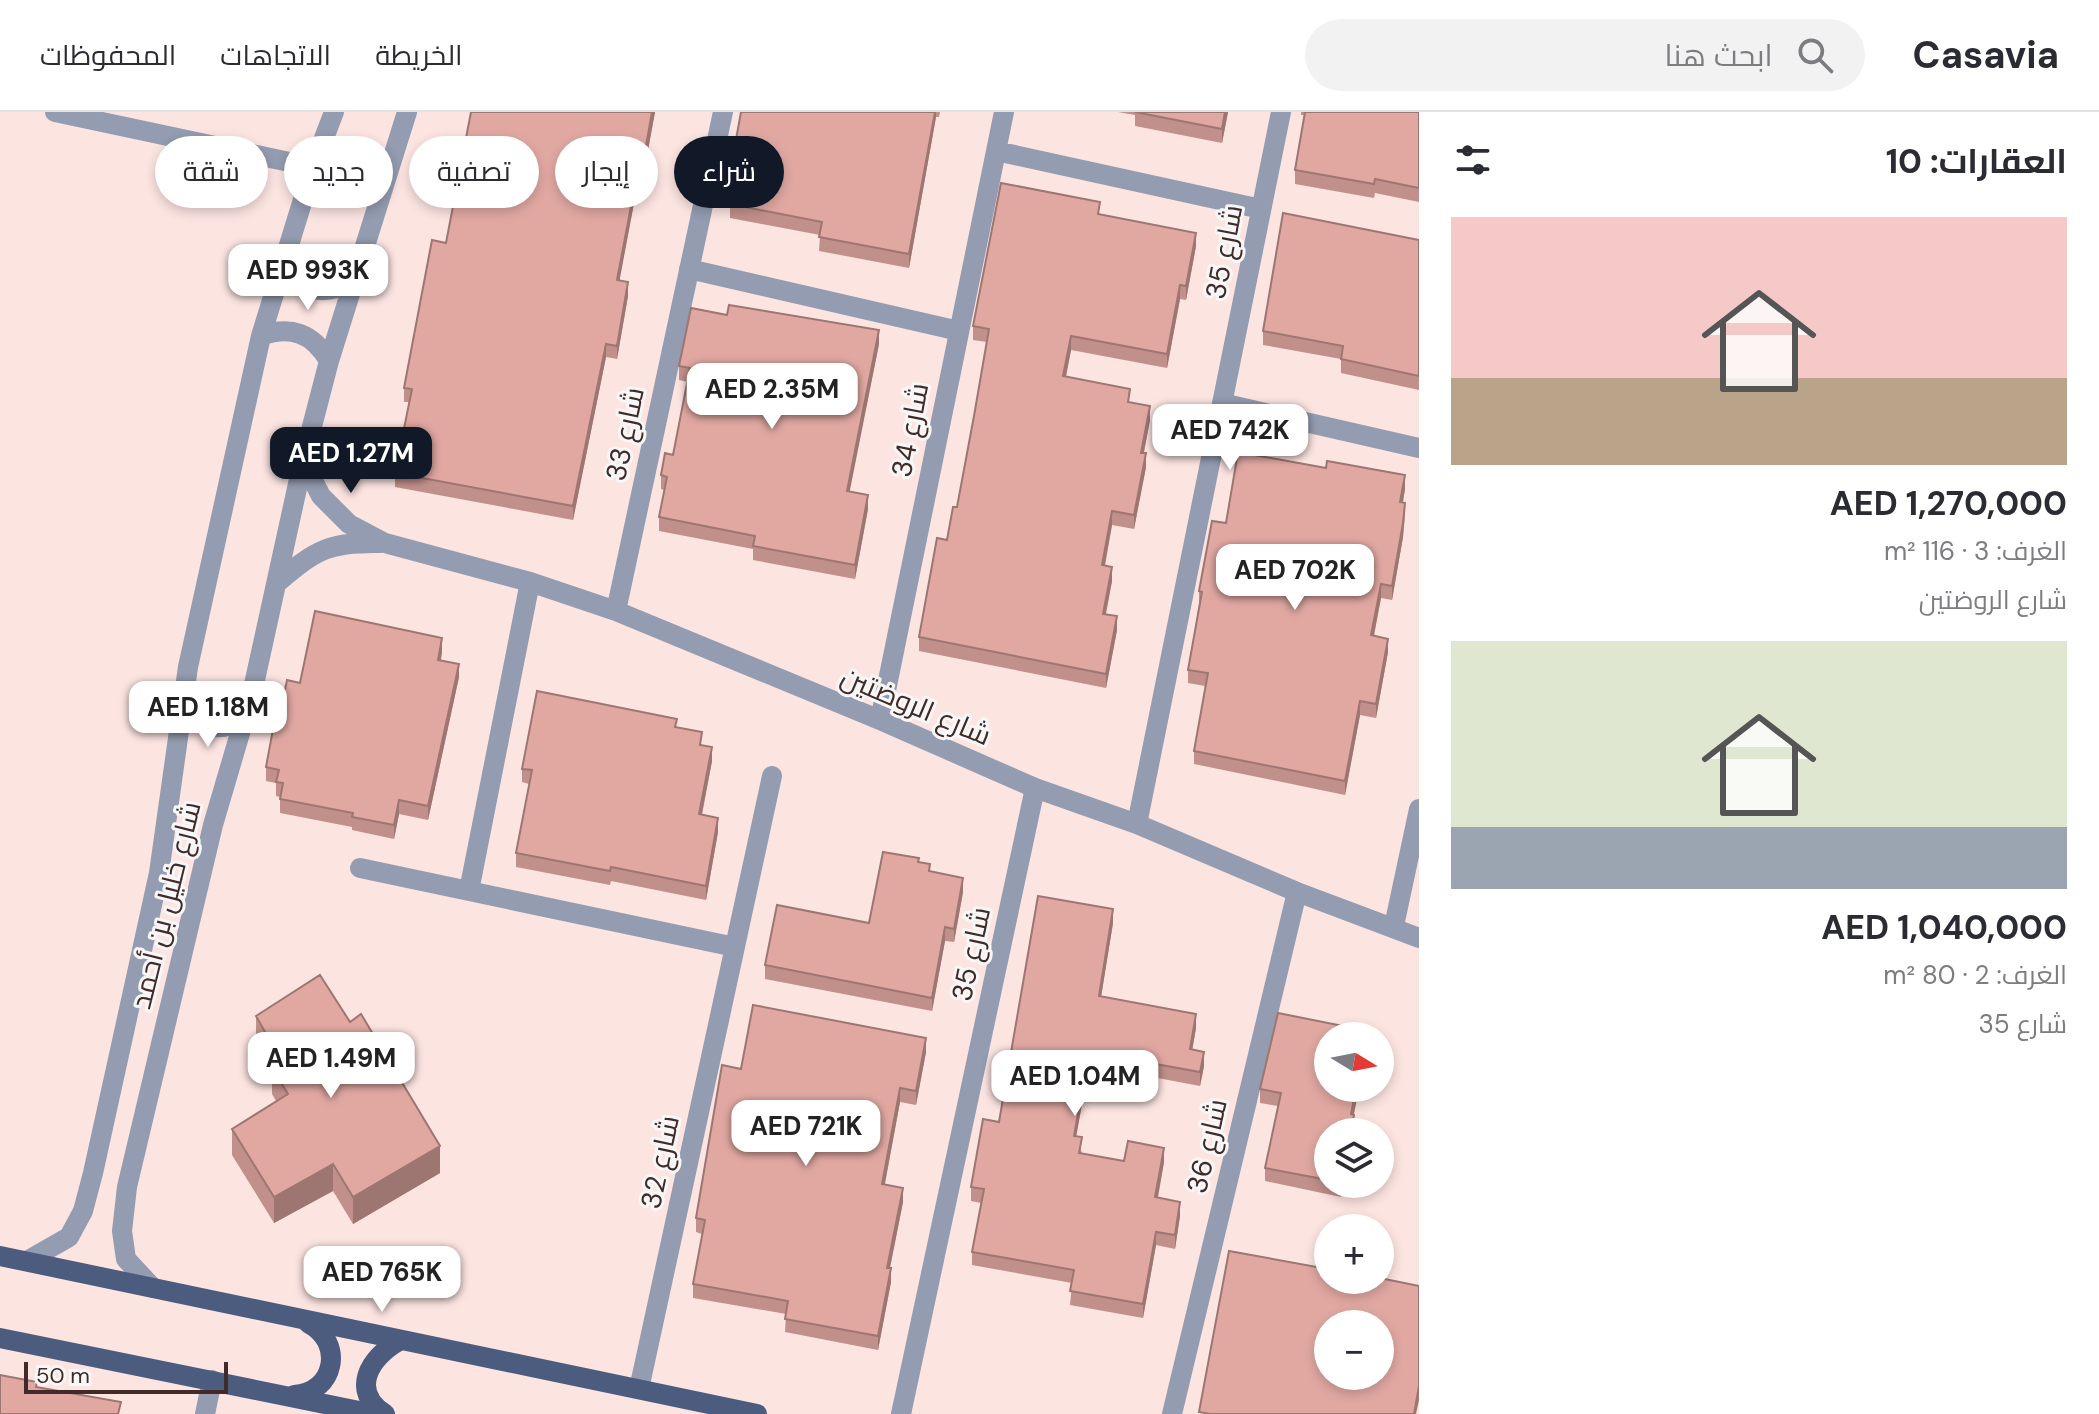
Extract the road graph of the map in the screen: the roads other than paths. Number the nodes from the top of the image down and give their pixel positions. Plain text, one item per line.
1 (55, 112) edge
2 (334, 112) edge
3 (407, 112) edge
4 (723, 112) edge
5 (1004, 112) edge
6 (1281, 112) edge
7 (325, 136) edge
8 (996, 151) junction
9 (284, 161) edge
10 (300, 208) edge
11 (1261, 209) junction
12 (285, 257) junction
13 (689, 269) junction
14 (352, 281) junction
15 (959, 331) junction
16 (261, 336) junction
17 (329, 361) junction
18 (1222, 403) junction
19 (1419, 448) edge
20 (303, 461) junction
21 (385, 543) junction
22 (278, 582) junction
23 (530, 582) junction
24 (616, 611) junction
25 (183, 709) junction
26 (244, 719) junction
27 (880, 720) junction
28 (772, 776) dead end
29 (1035, 788) junction
30 (1419, 809) edge
31 (1137, 824) junction
32 (360, 868) dead end
33 (469, 891) junction
34 (1297, 892) junction
35 (1394, 926) junction
36 (1419, 938) edge
37 (735, 947) junction
38 (0, 1256) edge
39 (27, 1261) junction
40 (153, 1288) junction
41 (302, 1320) junction
42 (0, 1338) edge
43 (399, 1341) junction
44 (212, 1380) junction
45 (639, 1389) junction
46 (286, 1395) junction
47 (205, 1414) edge
48 (374, 1414) edge
49 (385, 1414) edge
50 (757, 1414) edge
51 (901, 1414) edge
52 (1172, 1414) edge

1 - 9 street
2 - 7 street, شارع خليل بن أحمد
3 - 14 street, شارع خليل بن أحمد
4 - 13 street, شارع 33
5 - 8 street, شارع 34
6 - 11 street, شارع 35
8 - 11 street
8 - 15 street, شارع 34
10 - 12 street, شارع خليل بن أحمد
11 - 18 street, شارع 35
12 - 14 street
12 - 16 street, شارع خليل بن أحمد
13 - 15 street
13 - 24 street, شارع 33
14 - 17 street, شارع خليل بن أحمد
15 - 27 street, شارع 34
16 - 17 street
16 - 25 street, شارع خليل بن أحمد
17 - 20 street, شارع خليل بن أحمد
18 - 19 street
18 - 31 street, شارع 35
20 - 21 street, شارع الروضتين
20 - 22 street, شارع خليل بن أحمد
21 - 22 street, شارع الروضتين
21 - 23 street, شارع الروضتين
22 - 26 street, شارع خليل بن أحمد
23 - 24 street, شارع الروضتين
23 - 33 street
24 - 27 street, شارع الروضتين
25 - 26 street
25 - 39 street, شارع خليل بن أحمد
26 - 40 street, شارع خليل بن أحمد
27 - 29 street, شارع الروضتين
28 - 37 street, شارع 32
29 - 31 street, شارع الروضتين
29 - 51 street, شارع 35
30 - 35 street
31 - 34 street, شارع الروضتين
32 - 33 street
33 - 37 street
34 - 35 street, شارع الروضتين
34 - 52 street, شارع 36
35 - 36 street, شارع الروضتين
37 - 45 street, شارع 32
38 - 39 main road
39 - 40 main road
40 - 41 main road
41 - 43 main road
41 - 46 main road
42 - 44 main road
43 - 45 main road
43 - 49 main road
44 - 46 main road
44 - 47 street
45 - 50 main road
46 - 48 main road

